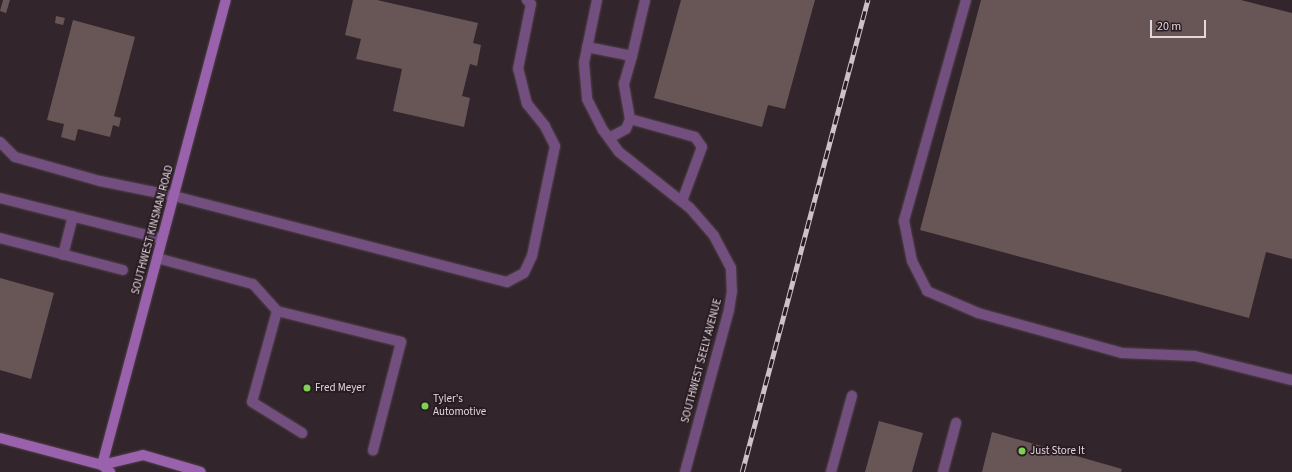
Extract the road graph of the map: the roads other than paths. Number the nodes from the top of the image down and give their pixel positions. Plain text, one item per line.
1 (226, 0) edge
2 (527, 0) edge
3 (596, 0) edge
4 (645, 0) edge
5 (966, 0) edge
6 (587, 47) junction
7 (632, 56) junction
8 (630, 119) junction
9 (609, 138) junction
10 (0, 142) edge
11 (174, 196) junction
12 (0, 198) edge
13 (682, 201) junction
14 (73, 216) junction
15 (0, 238) edge
16 (162, 239) junction
17 (63, 255) junction
18 (157, 258) junction
19 (123, 270) dead end
20 (277, 311) junction
21 (1292, 380) edge
22 (852, 396) dead end
23 (956, 423) dead end
24 (302, 433) dead end
25 (0, 438) edge
26 (373, 450) dead end
27 (102, 465) junction
28 (110, 472) edge
29 (201, 472) edge
30 (685, 472) edge
31 (831, 472) edge
32 (943, 472) edge

1 - 11 main road, SOUTHWEST KINSMAN ROAD
2 - 11 street
3 - 6 street, SOUTHWEST SEELY AVENUE
4 - 7 street
5 - 21 street
6 - 7 street
6 - 9 street, SOUTHWEST SEELY AVENUE
7 - 8 street
8 - 9 street
8 - 13 street
9 - 13 street, SOUTHWEST SEELY AVENUE
10 - 11 street
11 - 16 main road, SOUTHWEST KINSMAN ROAD
12 - 14 street
13 - 30 street, SOUTHWEST SEELY AVENUE
14 - 16 street
14 - 17 street
15 - 17 street
16 - 18 main road, SOUTHWEST KINSMAN ROAD
17 - 19 street
18 - 20 street
18 - 27 main road, SOUTHWEST KINSMAN ROAD
20 - 24 street
20 - 26 street
22 - 31 street
23 - 32 street
25 - 27 main road
27 - 28 main road
27 - 29 main road

